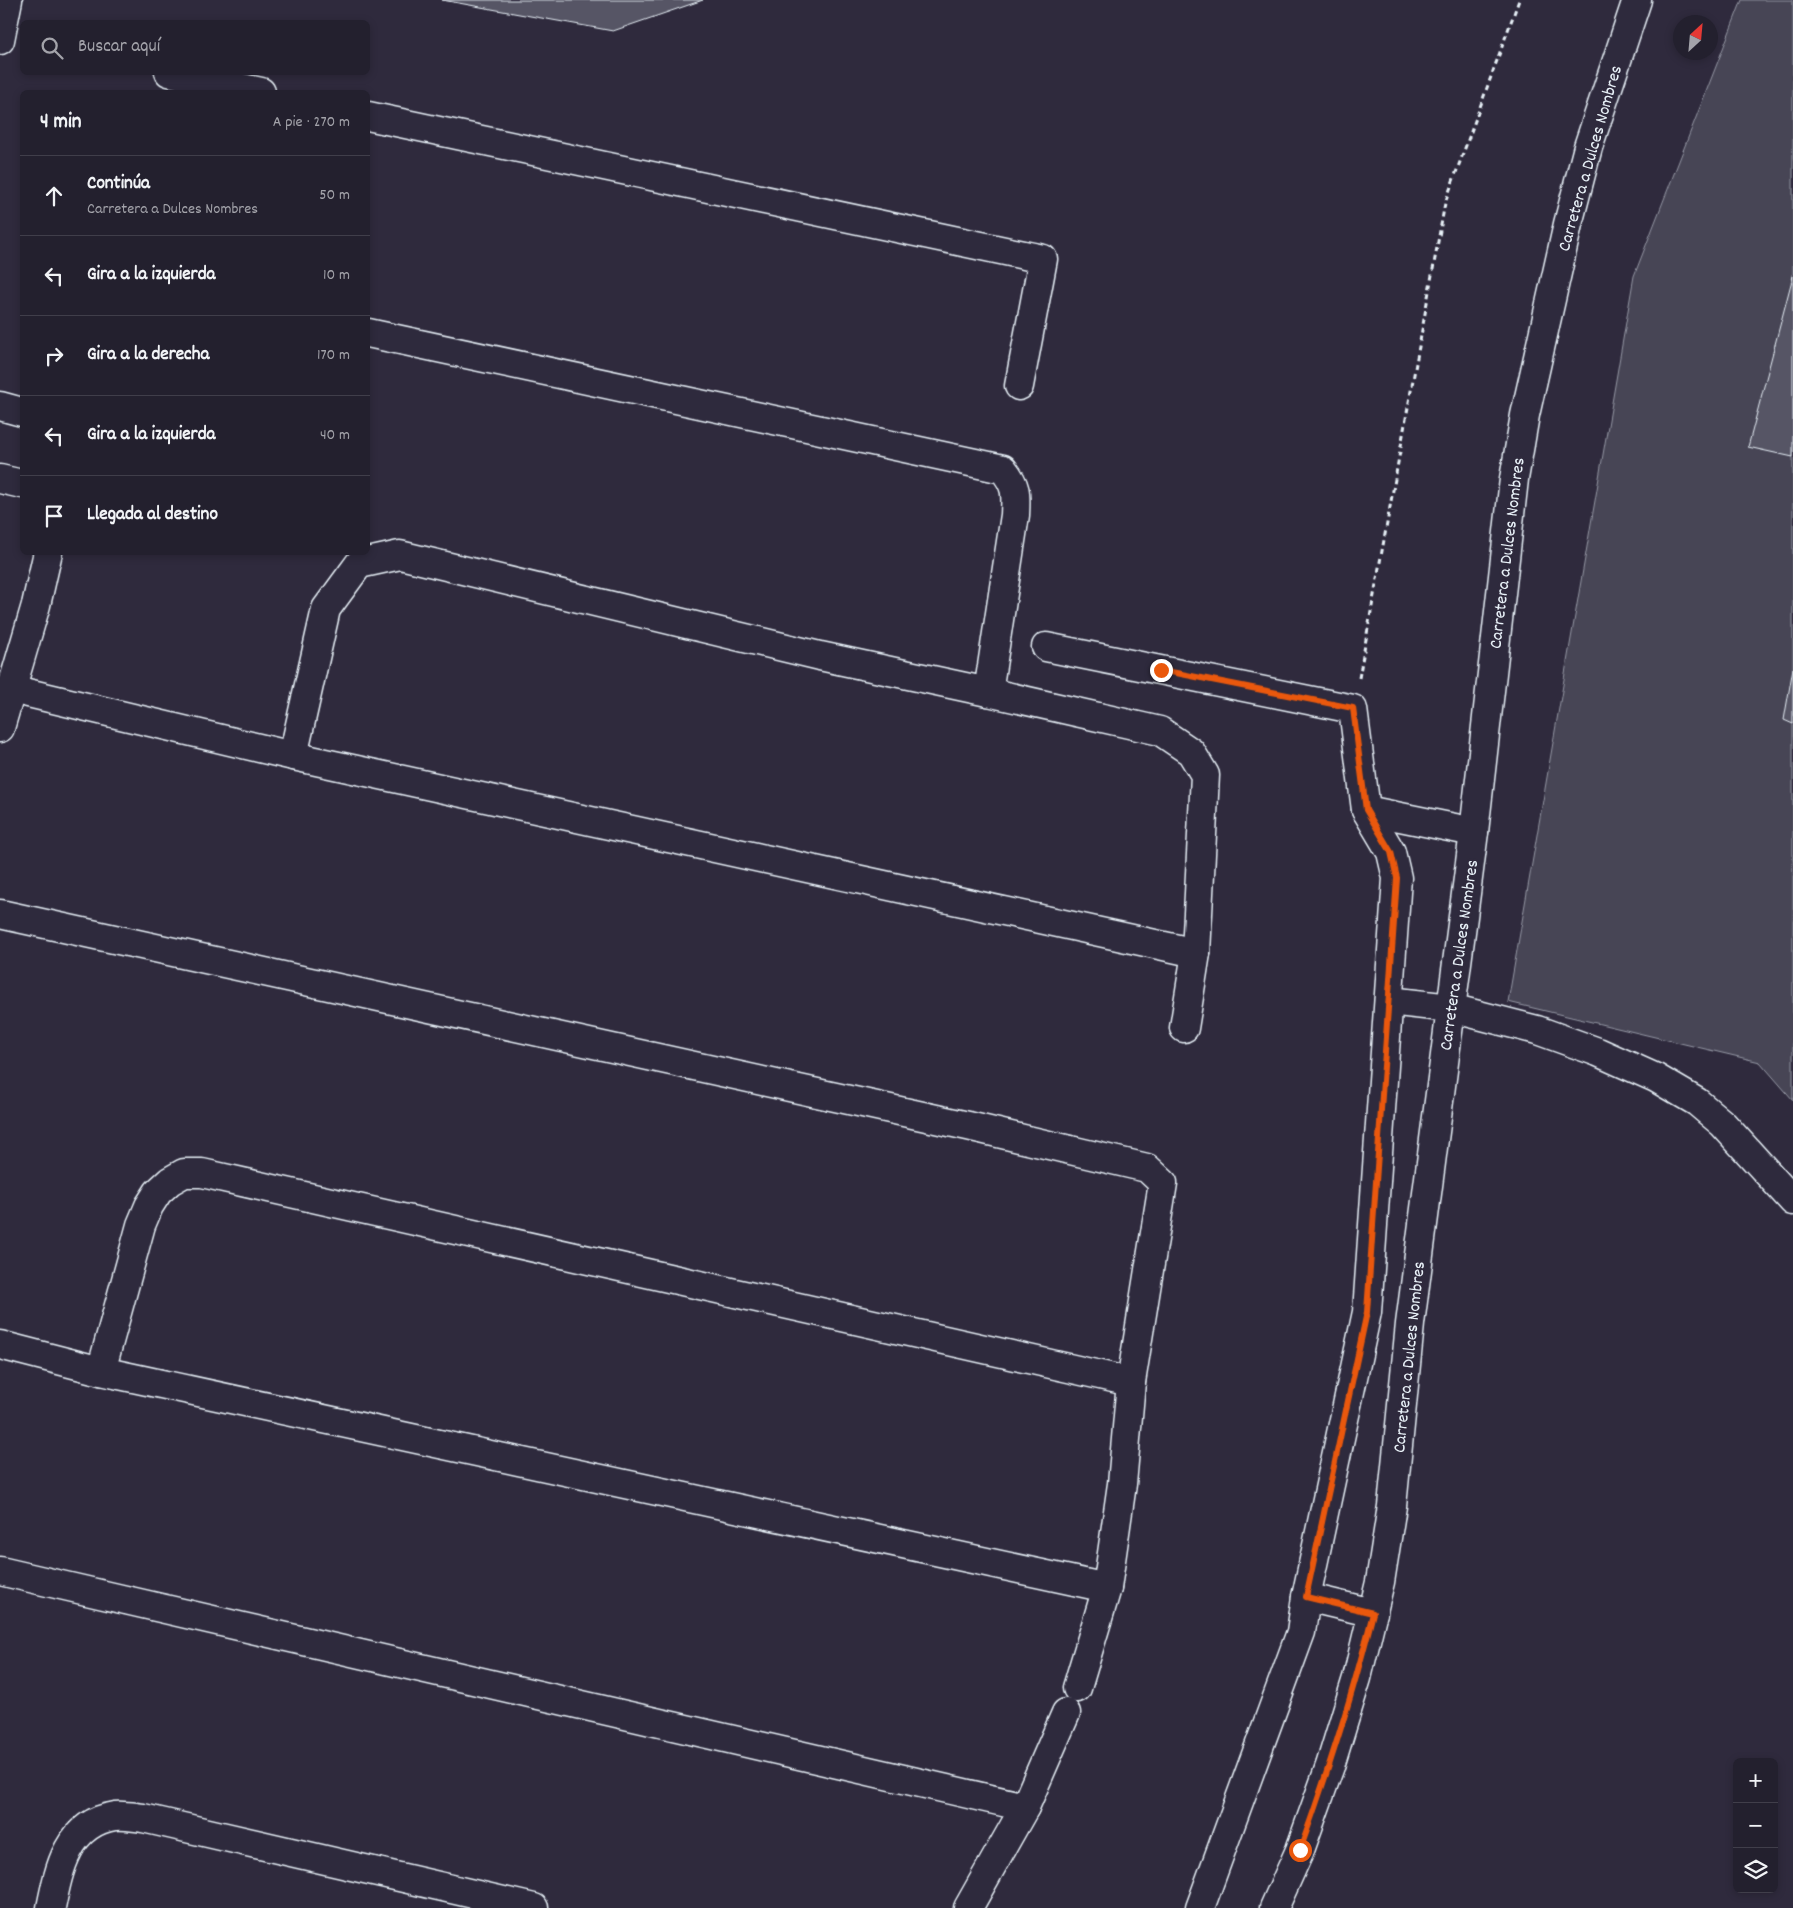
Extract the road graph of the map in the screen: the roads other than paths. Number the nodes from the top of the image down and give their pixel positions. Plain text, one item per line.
1 (8, 0) edge
2 (1637, 0) edge
3 (0, 40) edge
4 (161, 75) edge
5 (183, 75) edge
6 (157, 90) edge
7 (252, 90) edge
8 (370, 116) edge
9 (370, 333) edge
10 (1019, 386) dead end
11 (0, 406) edge
12 (20, 411) edge
13 (0, 479) edge
14 (20, 484) edge
15 (47, 555) edge
16 (1046, 647) dead end
17 (11, 690) junction
18 (988, 692) junction
19 (0, 728) edge
20 (293, 756) junction
21 (1366, 810) junction
22 (1474, 832) junction
23 (0, 914) edge
24 (1196, 953) junction
25 (1389, 1001) junction
26 (1450, 1008) junction
27 (1184, 1028) dead end
28 (1793, 1201) edge
29 (0, 1345) edge
30 (101, 1371) junction
31 (1131, 1382) junction
32 (0, 1571) edge
33 (1107, 1588) junction
34 (1306, 1597) junction
35 (1373, 1613) junction
36 (1077, 1688) dead end
37 (1066, 1713) dead end
38 (1025, 1807) junction
39 (51, 1908) edge
40 (534, 1908) edge
41 (968, 1908) edge
42 (1200, 1908) edge
43 (1274, 1908) edge

1 - 3 street
2 - 22 street, Carretera a Dulces Nombres
4 - 6 street
5 - 7 street
8 - 10 street
9 - 18 street
11 - 12 street
13 - 14 street
15 - 17 street
16 - 21 street
17 - 19 street
17 - 20 street
18 - 20 street
18 - 24 street
20 - 24 street
21 - 22 street
21 - 25 street
22 - 26 street, Carretera a Dulces Nombres
23 - 31 street
24 - 27 street
25 - 26 street
25 - 34 street
26 - 28 street
26 - 35 street, Carretera a Dulces Nombres
29 - 30 street
30 - 31 street
30 - 33 street
31 - 33 street
32 - 38 street
33 - 36 street
34 - 35 street
34 - 42 street
35 - 43 street, Carretera a Dulces Nombres
37 - 38 street
38 - 41 street
39 - 40 street

